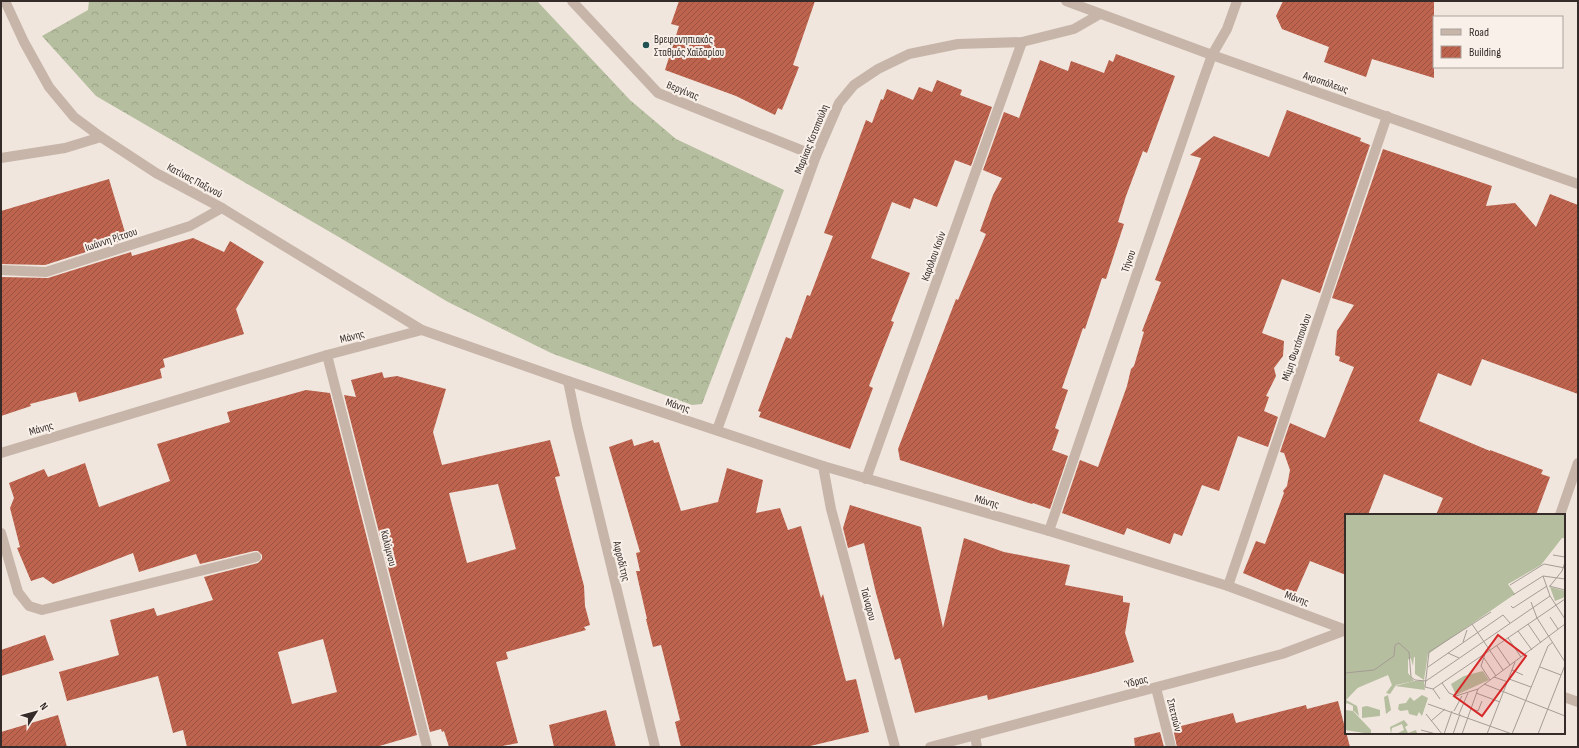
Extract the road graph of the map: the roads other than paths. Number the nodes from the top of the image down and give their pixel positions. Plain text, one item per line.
1 (5, 1) edge
2 (572, 1) edge
3 (1066, 1) edge
4 (1237, 1) edge
5 (1100, 14) junction
6 (1022, 42) junction
7 (1212, 55) junction
8 (1387, 116) junction
9 (101, 137) junction
10 (816, 156) junction
11 (1, 158) edge
12 (1578, 184) edge
13 (222, 208) junction
14 (1, 270) edge
15 (422, 330) junction
16 (327, 355) junction
17 (568, 381) junction
18 (717, 430) junction
19 (1, 453) edge
20 (1578, 463) edge
21 (823, 466) junction
22 (866, 479) junction
23 (1560, 514) edge
24 (1049, 531) junction
25 (1, 533) edge
26 (256, 557) dead end
27 (1228, 586) junction
28 (1345, 630) edge
29 (1345, 630) edge
30 (1156, 688) junction
31 (1565, 697) edge
32 (1578, 702) edge
33 (975, 736) junction
34 (427, 747) edge
35 (655, 747) edge
36 (895, 747) edge
37 (930, 747) edge
38 (978, 747) edge
39 (1171, 747) edge

1 - 9 street, Κατίνας Παξινού
2 - 10 street, Βεργίνας
3 - 5 street, Ακροπόλεως
4 - 7 street, Τήνου
5 - 6 street, Μαρίκας Κοτοπούλη
5 - 7 street, Ακροπόλεως
6 - 10 street, Μαρίκας Κοτοπούλη
6 - 22 street, Καρόλου Κούν
7 - 8 street, Ακροπόλεως
7 - 24 street, Τήνου
8 - 12 street, Ακροπόλεως
8 - 27 street, Μίμη Φωτόπουλου
9 - 11 street
9 - 13 street, Κατίνας Παξινού
10 - 18 street, Μαρίκας Κοτοπούλη
13 - 14 street, Ιωάννη Ρίτσου
13 - 15 street, Κατίνας Παξινού
15 - 16 street, Μάνης
15 - 17 street, Μάνης
16 - 19 street, Μάνης
16 - 34 street, Καλύμνου
17 - 18 street, Μάνης
17 - 35 street, Αφροδίτης
18 - 21 street, Μάνης
20 - 23 street
21 - 22 street, Μάνης
21 - 36 street, Ταίναρου
22 - 24 street, Μάνης
24 - 27 street, Μάνης
25 - 26 street
27 - 28 street, Μάνης
29 - 30 street, Ύδρας
30 - 33 street, Ύδρας
30 - 39 street, Σπετσών
31 - 32 street
33 - 37 street, Ύδρας
33 - 38 street

